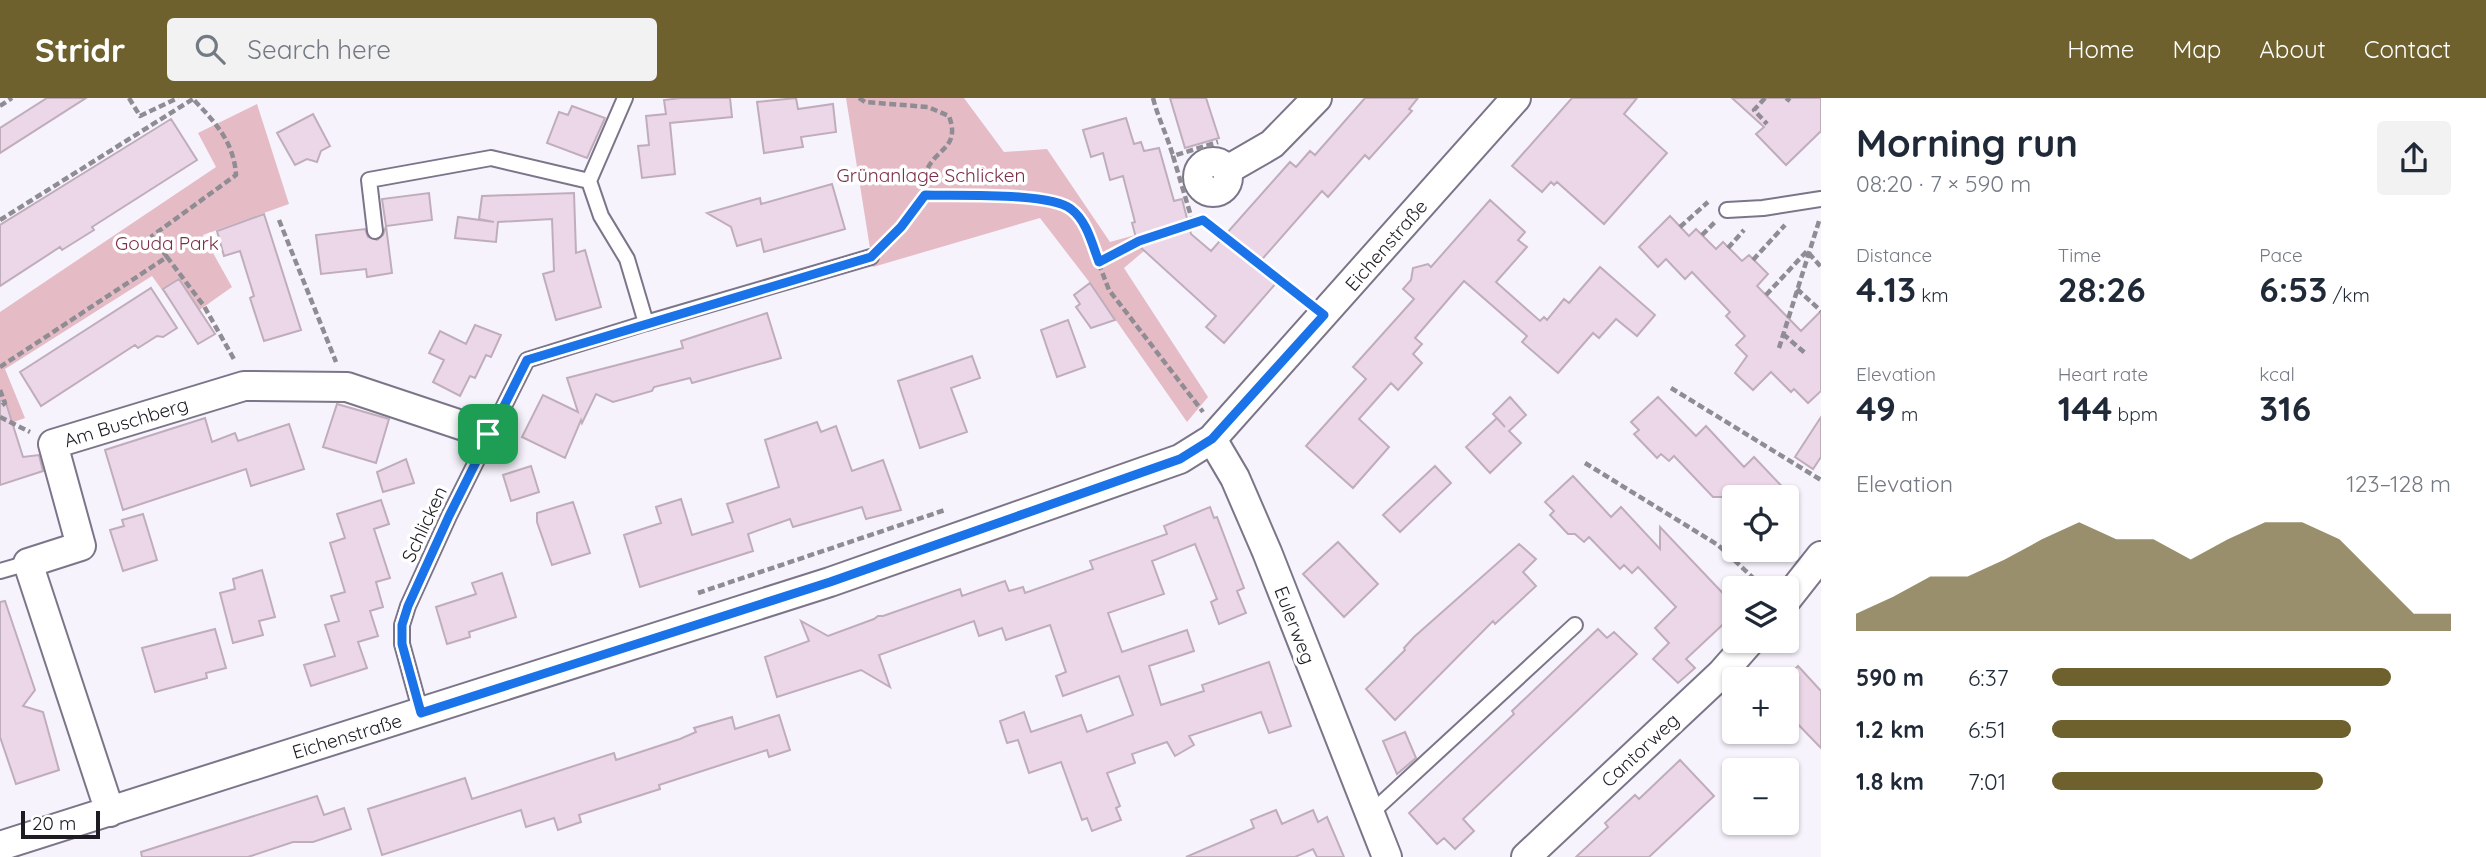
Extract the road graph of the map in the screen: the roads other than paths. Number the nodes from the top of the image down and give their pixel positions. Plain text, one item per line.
1 (625, 98) edge
2 (1317, 98) edge
3 (1502, 103) edge
4 (1227, 170) dead end
5 (589, 181) junction
6 (1814, 200) edge
7 (1727, 210) road end
8 (375, 231) dead end
9 (871, 257) road end
10 (646, 323) junction
11 (1205, 429) junction
12 (488, 434) junction
13 (1821, 556) edge
14 (28, 563) junction
15 (0, 571) edge
16 (1799, 584) edge
17 (1575, 625) dead end
18 (1740, 653) edge
19 (421, 713) junction
20 (110, 812) junction
21 (1370, 814) junction
22 (0, 846) edge
23 (1387, 857) edge
24 (1526, 857) edge

1 - 5 lane
2 - 4 street
3 - 11 street, Eichenstraße
5 - 8 lane
5 - 10 lane
6 - 7 lane
9 - 10 lane, Schlicken
10 - 12 lane, Schlicken
11 - 19 street, Eichenstraße
11 - 21 street, Eulerweg
12 - 14 street, Am Buschberg
12 - 19 lane, Schlicken
13 - 16 street
14 - 15 lane
14 - 20 street
17 - 21 lane
18 - 24 street, Cantorweg
19 - 20 street, Eichenstraße
20 - 22 street, Eichenstraße
21 - 23 street, Eulerweg

